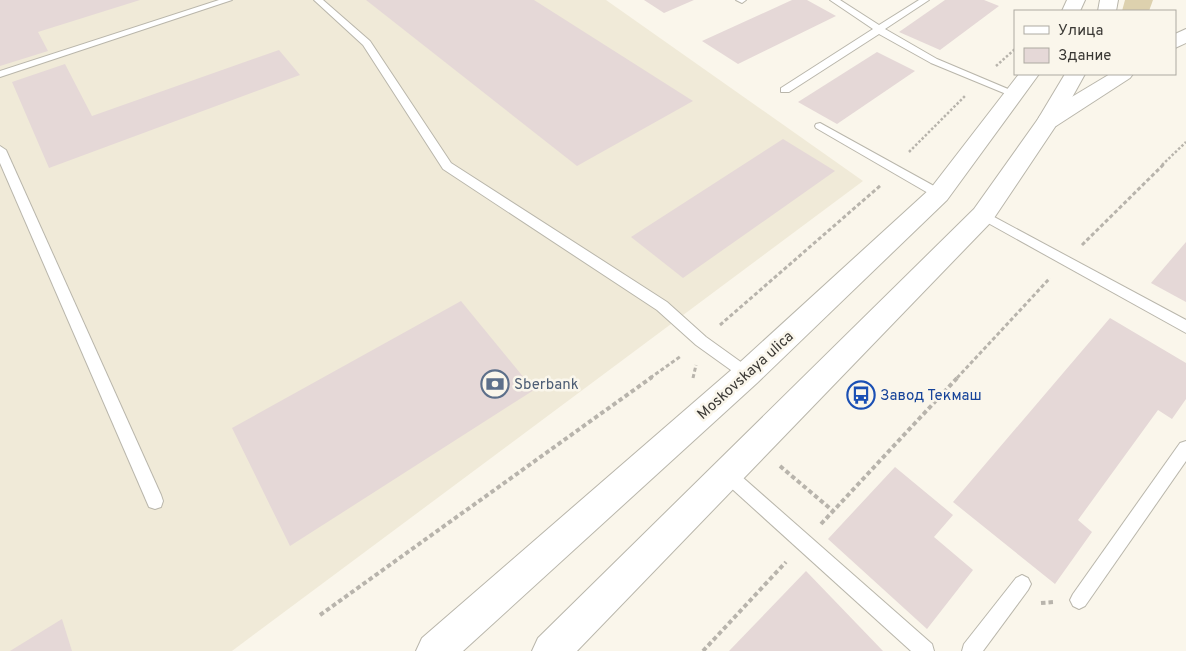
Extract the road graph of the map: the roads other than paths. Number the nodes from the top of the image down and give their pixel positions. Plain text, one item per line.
1 (228, 0) edge
2 (318, 0) edge
3 (834, 0) edge
4 (925, 0) edge
5 (880, 29) junction
6 (0, 74) edge
7 (1074, 75) edge
8 (1121, 75) edge
9 (1022, 84) edge
10 (785, 90) dead end
11 (1048, 121) junction
12 (820, 126) dead end
13 (0, 150) edge
14 (939, 194) junction
15 (982, 215) junction
16 (1186, 327) edge
17 (747, 374) junction
18 (1186, 448) edge
19 (726, 473) junction
20 (155, 501) dead end
21 (1022, 584) dead end
22 (1079, 600) dead end
23 (435, 651) edge
24 (551, 651) edge
25 (926, 651) edge
26 (971, 651) edge

1 - 6 lane
2 - 17 lane
3 - 5 lane
4 - 5 lane
5 - 9 lane
5 - 10 lane
7 - 11 main road
8 - 11 main road
9 - 14 main road, Moskovskaya ulica
11 - 15 main road
12 - 14 lane
13 - 20 lane
14 - 17 main road, Moskovskaya ulica
15 - 16 lane
15 - 19 main road
17 - 23 main road, Moskovskaya ulica
18 - 22 lane
19 - 24 main road
19 - 25 lane
21 - 26 lane

